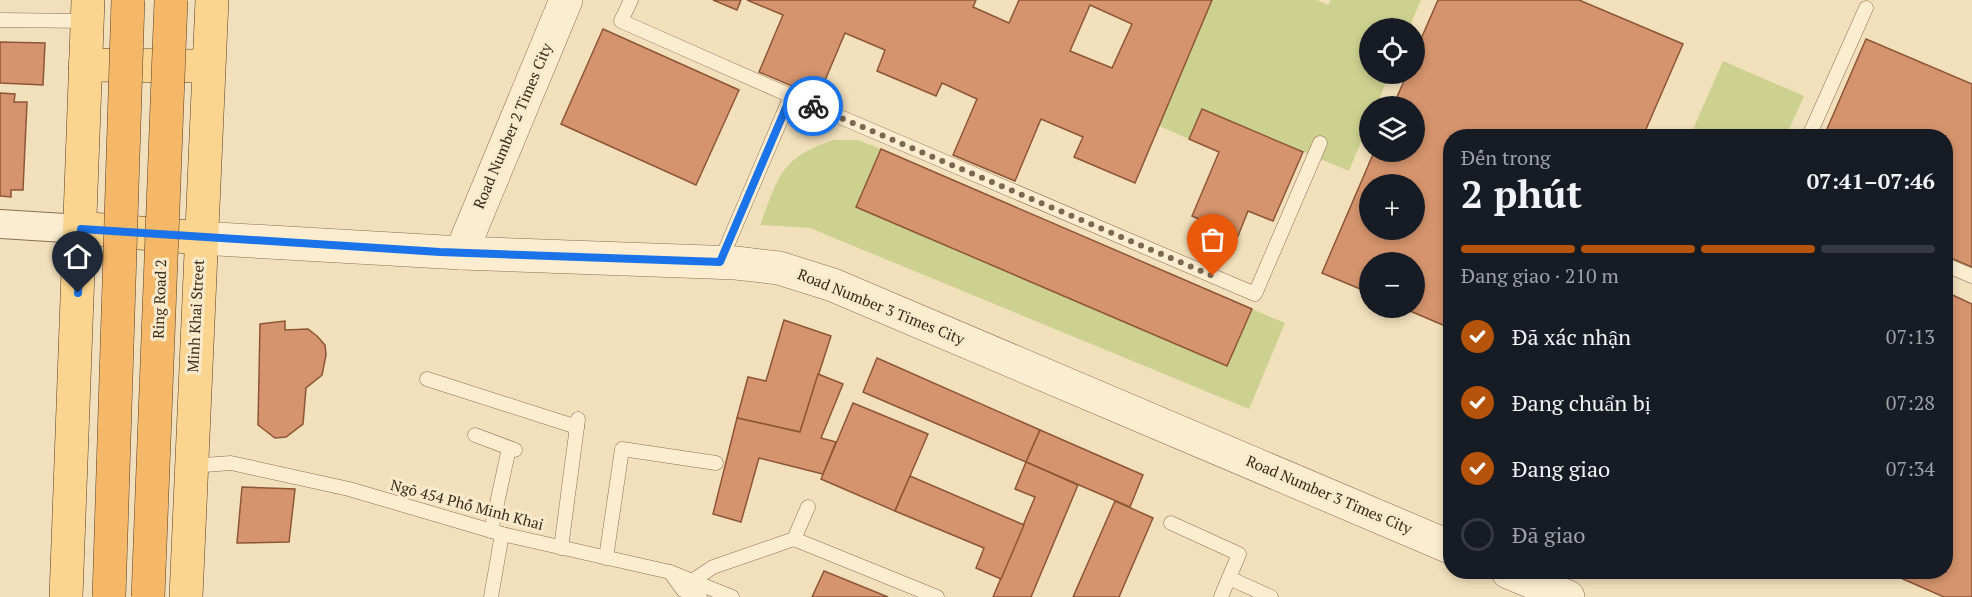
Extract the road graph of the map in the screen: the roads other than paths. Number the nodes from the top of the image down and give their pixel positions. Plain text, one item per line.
1 (128, 0) edge
2 (171, 0) edge
3 (212, 0) edge
4 (566, 0) edge
5 (630, 0) edge
6 (1866, 8) dead end
7 (87, 11) edge
8 (0, 20) edge
9 (85, 65) junction
10 (208, 67) junction
11 (791, 96) junction
12 (1812, 129) edge
13 (1320, 143) dead end
14 (0, 224) edge
15 (81, 229) junction
16 (200, 238) junction
17 (461, 253) junction
18 (720, 262) junction
19 (1953, 268) edge
20 (1972, 276) edge
21 (428, 379) dead end
22 (475, 435) dead end
23 (716, 463) dead end
24 (190, 466) junction
25 (808, 507) dead end
26 (1171, 523) dead end
27 (496, 532) junction
28 (794, 539) junction
29 (1443, 544) edge
30 (561, 548) junction
31 (606, 558) junction
32 (670, 572) junction
33 (1229, 578) junction
34 (1525, 579) edge
35 (692, 581) junction
36 (66, 597) edge
37 (109, 597) edge
38 (148, 597) edge
39 (186, 597) edge
40 (491, 597) edge
41 (700, 597) edge
42 (732, 597) edge
43 (938, 597) edge
44 (1221, 597) edge
45 (1271, 597) edge
46 (1568, 597) edge

1 - 37 highway, bridge
2 - 38 highway, Ring Road 2, bridge
3 - 10 main road, Minh Khai Street
4 - 17 street, Road Number 2 Times City
5 - 11 lane
6 - 12 lane
7 - 8 lane
7 - 9 main road
9 - 10 main road
9 - 15 main road
10 - 16 main road, Minh Khai Street
11 - 13 lane
11 - 18 lane
14 - 15 street
15 - 16 main road
15 - 36 main road
16 - 17 street, Road Number 3 Times City
16 - 24 main road, Minh Khai Street
17 - 18 street, Road Number 3 Times City
18 - 29 street, Road Number 3 Times City
19 - 20 lane
21 - 30 lane
22 - 27 lane
23 - 31 lane
24 - 27 lane, Ngõ 454 Phố Minh Khai
24 - 39 main road, Minh Khai Street
25 - 28 lane
26 - 33 lane
27 - 30 lane, Ngõ 454 Phố Minh Khai
27 - 40 lane
28 - 35 lane
28 - 43 lane
30 - 31 lane, Ngõ 454 Phố Minh Khai
31 - 32 lane, Ngõ 454 Phố Minh Khai
32 - 35 lane, Ngõ 454 Phố Minh Khai
32 - 41 lane
33 - 44 lane
33 - 45 lane
34 - 46 street
35 - 42 lane, Ngõ 454 Phố Minh Khai

